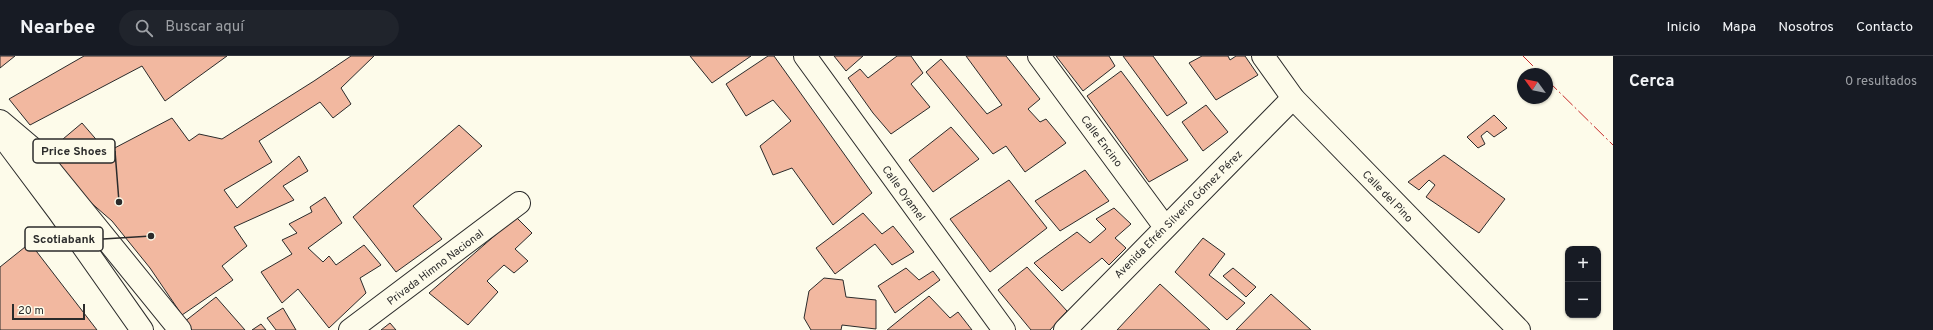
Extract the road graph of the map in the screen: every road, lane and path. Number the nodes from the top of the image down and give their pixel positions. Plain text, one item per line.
1 (805, 56) edge
2 (1039, 56) edge
3 (1263, 56) edge
4 (1293, 98) junction
5 (0, 121) edge
6 (0, 133) edge
7 (519, 203) dead end
8 (1165, 226) junction
9 (142, 330) edge
10 (180, 330) edge
11 (350, 330) edge
12 (1004, 330) edge
13 (1065, 330) edge
14 (1519, 330) edge

1 - 12 street, Calle Oyamel
2 - 8 street, Calle Encino
3 - 4 street, Calle del Pino
4 - 8 street, Avenida Efrén Silverio Gómez Pérez
4 - 14 street, Calle del Pino
5 - 10 street
6 - 9 street
7 - 11 street, Privada Himno Nacional
8 - 13 street, Avenida Efrén Silverio Gómez Pérez

